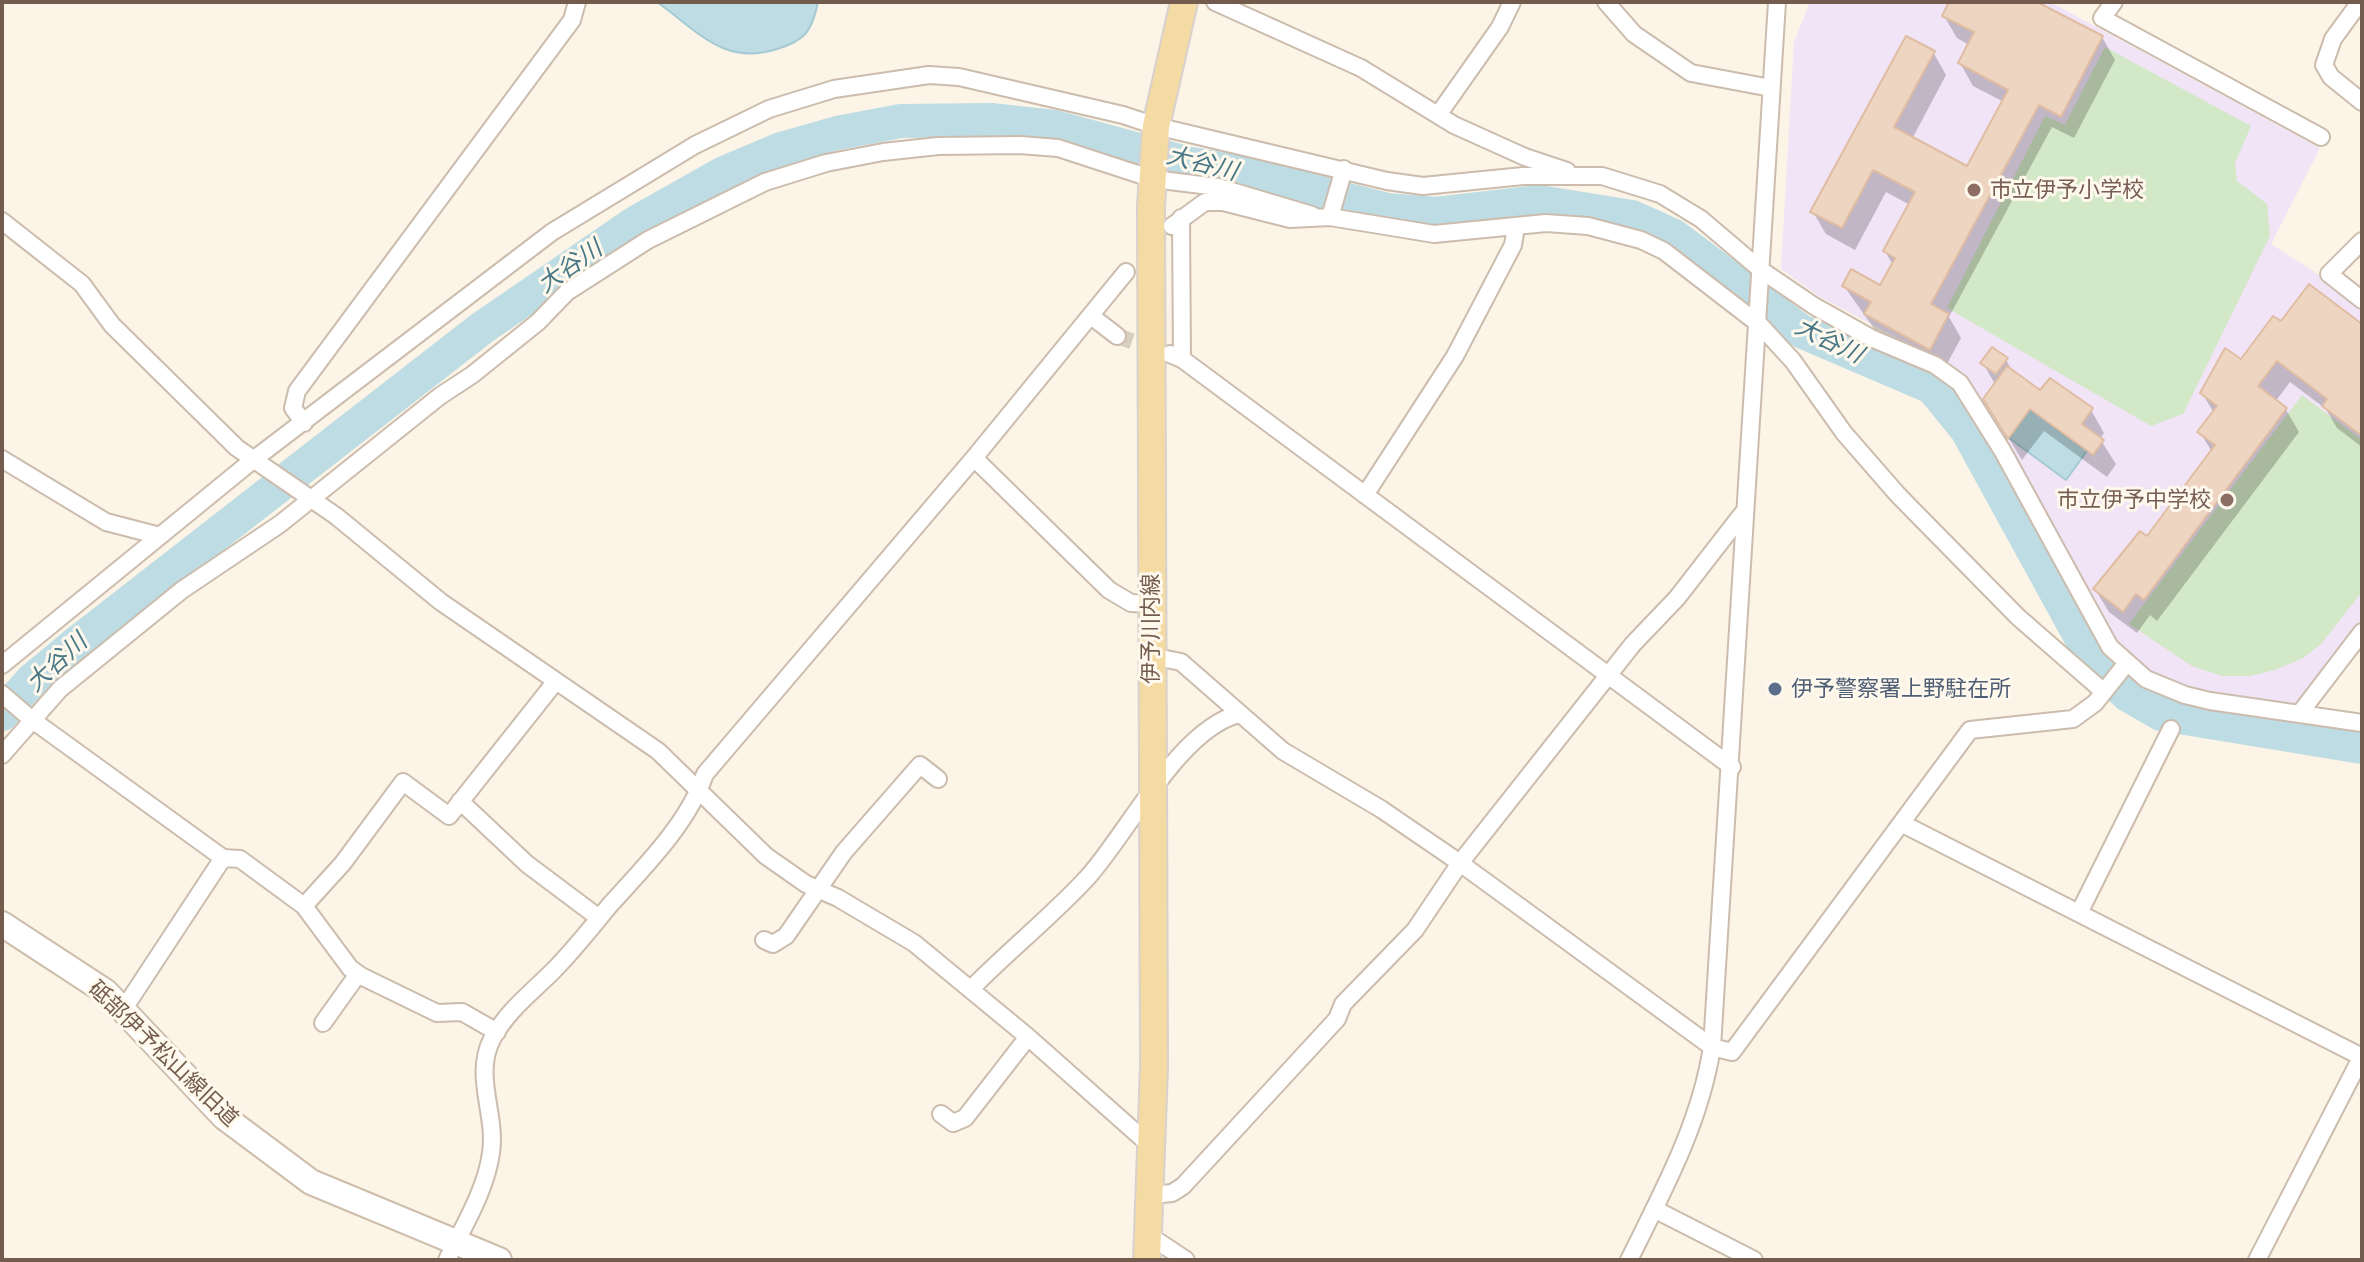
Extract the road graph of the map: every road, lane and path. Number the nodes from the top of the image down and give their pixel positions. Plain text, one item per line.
1 (577, 2) edge
2 (1184, 2) edge
3 (1215, 2) edge
4 (1512, 2) edge
5 (1606, 2) edge
6 (1777, 2) edge
7 (1792, 2) edge
8 (2114, 2) edge
9 (2360, 2) edge
10 (1774, 26) junction
11 (1771, 88) junction
12 (2362, 102) edge
13 (1438, 115) junction
14 (1156, 134) junction
15 (2321, 137) dead end
16 (1153, 174) junction
17 (1342, 174) junction
18 (1584, 176) junction
19 (1331, 212) junction
20 (1312, 215) junction
21 (2, 221) edge
22 (1516, 227) junction
23 (2362, 241) edge
24 (1126, 272) dead end
25 (1761, 273) junction
26 (2362, 300) edge
27 (1091, 316) junction
28 (1760, 321) junction
29 (1117, 336) tunnel mouth
30 (304, 423) junction
31 (974, 458) junction
32 (2, 459) edge
33 (257, 462) junction
34 (1365, 495) junction
35 (310, 497) junction
36 (1743, 513) junction
37 (160, 536) junction
38 (1151, 604) junction
39 (2362, 632) edge
40 (1151, 656) junction
41 (2, 665) edge
42 (2124, 666) junction
43 (1608, 677) junction
44 (556, 681) junction
45 (2106, 689) junction
46 (2, 694) edge
47 (2300, 713) junction
48 (1239, 714) junction
49 (29, 718) junction
50 (2362, 723) edge
51 (2171, 729) dead end
52 (2, 755) edge
53 (1732, 767) junction
54 (938, 779) dead end
55 (1153, 789) junction
56 (699, 793) junction
57 (460, 801) junction
58 (1901, 823) junction
59 (223, 858) junction
60 (1460, 863) junction
61 (817, 890) junction
62 (304, 906) junction
63 (2079, 913) junction
64 (599, 918) junction
65 (2, 924) edge
66 (764, 940) dead end
67 (358, 974) junction
68 (971, 989) junction
69 (123, 1010) junction
70 (323, 1023) dead end
71 (497, 1032) junction
72 (1028, 1037) junction
73 (1712, 1047) junction
74 (2362, 1056) edge
75 (941, 1114) dead end
76 (1152, 1147) junction
77 (1152, 1195) junction
78 (1654, 1209) junction
79 (1149, 1248) edge
80 (451, 1252) edge
81 (499, 1260) edge
82 (1186, 1260) edge
83 (1629, 1260) edge
84 (1754, 1260) edge
85 (2257, 1260) edge

1 - 30 street
2 - 14 main road, 伊予川内線
3 - 13 street
4 - 13 street
5 - 11 street
6 - 10 street
7 - 10 street
8 - 15 street
9 - 12 street
10 - 11 street
11 - 25 street
13 - 18 street
14 - 16 main road, 伊予川内線
14 - 17 street
14 - 30 street
16 - 20 street
16 - 35 street
16 - 38 main road, 伊予川内線
17 - 18 street
17 - 19 street
18 - 25 street
19 - 20 street
19 - 22 street
20 - 34 street
21 - 33 street
22 - 28 street
22 - 34 street
23 - 26 street
24 - 27 street
25 - 28 street
25 - 42 street
27 - 29 street
27 - 31 street
28 - 36 street
28 - 45 street
30 - 33 street
31 - 38 street
31 - 56 street
32 - 37 street
33 - 35 street
33 - 37 street
34 - 43 street
35 - 44 street
35 - 49 street
36 - 43 street
36 - 53 street
37 - 41 street
38 - 40 main road, 伊予川内線
39 - 47 street
40 - 48 street
40 - 55 main road, 伊予川内線
42 - 45 street
42 - 47 street
43 - 53 street
43 - 60 street
44 - 56 street
44 - 57 street
45 - 58 street
46 - 49 street
47 - 50 street
48 - 55 street
48 - 60 street
49 - 52 street
49 - 59 street
51 - 63 street
53 - 73 street
54 - 61 street
55 - 68 street
55 - 76 main road, 伊予川内線
56 - 61 street
56 - 64 street
57 - 62 street
57 - 64 street
58 - 63 street
58 - 73 street
59 - 62 street
59 - 69 street
60 - 73 street
60 - 77 street
61 - 66 street
61 - 68 street
62 - 67 street
63 - 74 street
64 - 71 street
65 - 69 street, 砥部伊予松山線旧道
67 - 70 street
67 - 71 street
68 - 72 street
69 - 80 street, 砥部伊予松山線旧道
71 - 80 street
72 - 75 street
72 - 76 street
73 - 78 street
74 - 85 street
76 - 77 main road, 伊予川内線
77 - 79 main road, 伊予川内線
78 - 83 street
78 - 84 street
79 - 82 street
80 - 81 street, 砥部伊予松山線旧道

